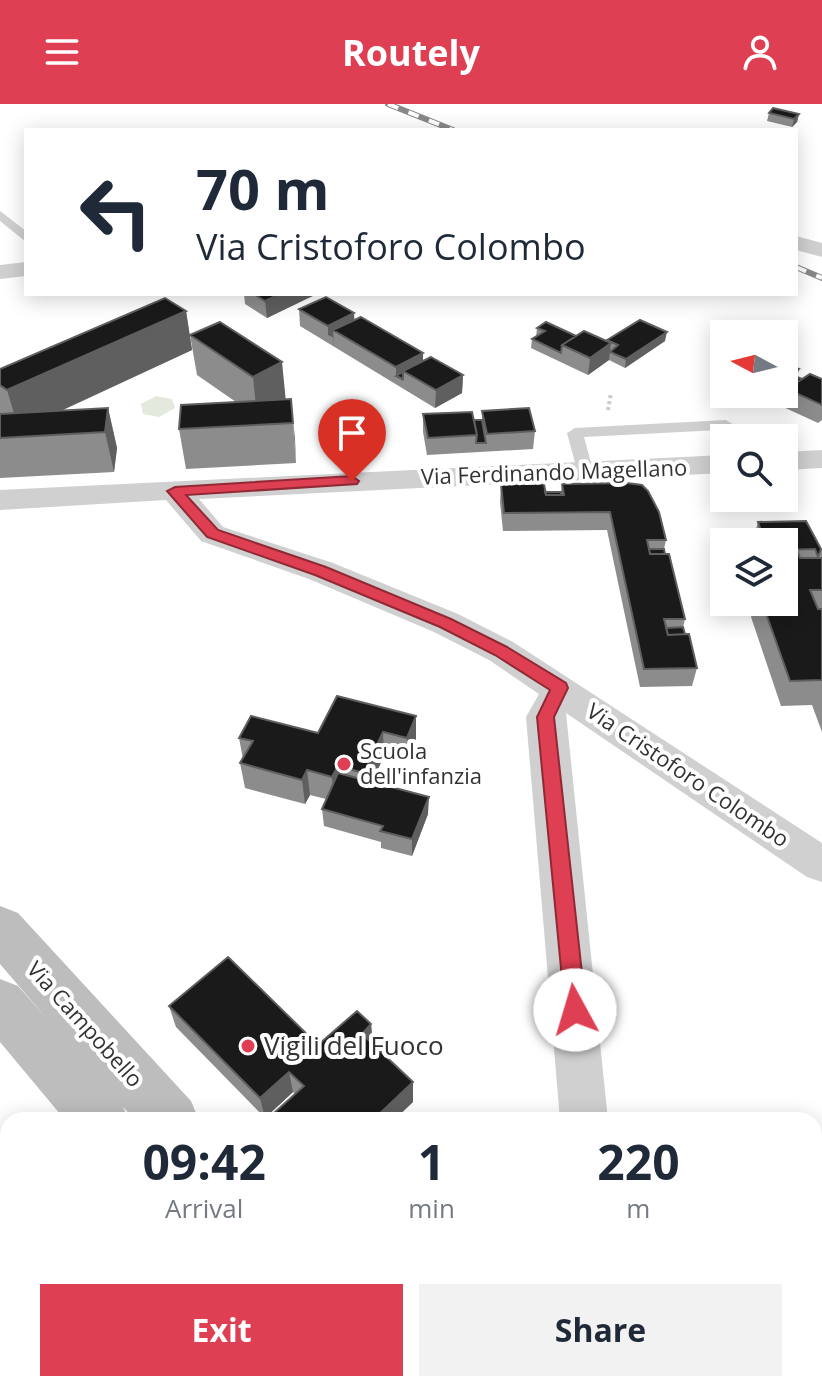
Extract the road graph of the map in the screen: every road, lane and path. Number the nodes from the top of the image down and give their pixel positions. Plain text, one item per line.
1 (0, 215) edge
2 (24, 236) edge
3 (798, 244) edge
4 (822, 250) edge
5 (24, 269) edge
6 (0, 272) edge
7 (710, 426) edge
8 (822, 459) edge
9 (798, 460) edge
10 (710, 465) edge
11 (585, 470) junction
12 (175, 491) junction
13 (0, 500) edge
14 (560, 688) junction
15 (822, 865) edge
16 (0, 928) edge
17 (0, 1003) edge
18 (94, 1112) edge
19 (164, 1112) edge
20 (583, 1112) edge

1 - 2 lane
3 - 4 street
5 - 6 street
7 - 11 lane
8 - 9 street
10 - 11 street, Via Ferdinando Magellano
11 - 12 street, Via Ferdinando Magellano
12 - 13 street, Via Ferdinando Magellano
12 - 14 street, Via Cristoforo Colombo
14 - 15 street, Via Cristoforo Colombo
14 - 20 street
16 - 19 main road, Via Campobello
17 - 18 main road

